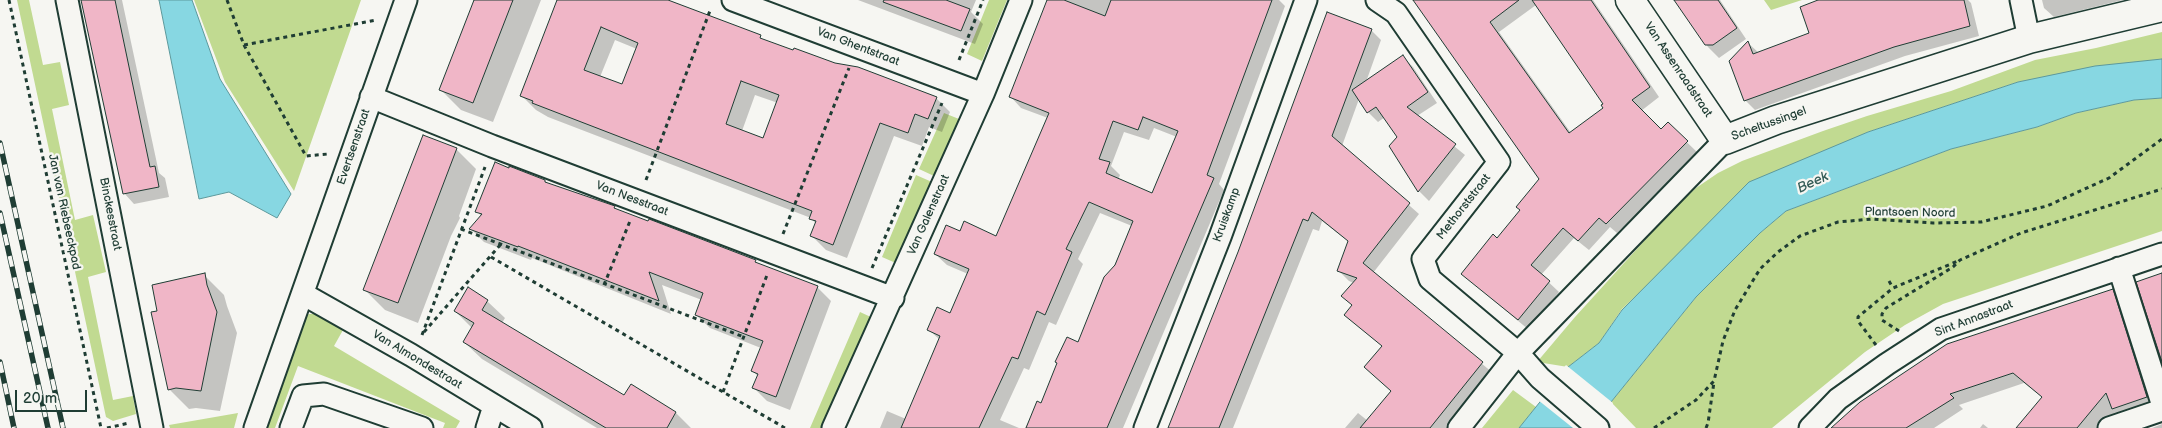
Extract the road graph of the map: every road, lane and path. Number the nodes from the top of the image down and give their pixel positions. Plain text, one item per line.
1 (9, 0) edge
2 (68, 0) edge
3 (226, 0) edge
4 (714, 0) edge
5 (733, 0) edge
6 (983, 0) edge
7 (1021, 0) edge
8 (1306, 0) edge
9 (1378, 0) edge
10 (1630, 0) edge
11 (2020, 0) edge
12 (403, 7) edge
13 (2162, 7) edge
14 (2029, 39) junction
15 (244, 45) junction
16 (857, 46) junction
17 (951, 82) junction
18 (983, 94) junction
19 (371, 97) junction
20 (2162, 139) edge
21 (1725, 140) junction
22 (492, 146) junction
23 (353, 151) junction
24 (2162, 189) edge
25 (638, 201) junction
26 (461, 229) junction
27 (501, 244) junction
28 (776, 253) junction
29 (2162, 254) edge
30 (491, 257) junction
31 (1960, 260) junction
32 (2119, 268) junction
33 (1889, 281) dead end
34 (604, 285) junction
35 (864, 287) junction
36 (1893, 288) junction
37 (303, 294) junction
38 (893, 298) junction
39 (422, 335) junction
40 (744, 337) junction
41 (1873, 340) dead end
42 (1911, 348) junction
43 (1518, 353) junction
44 (411, 355) junction
45 (1714, 380) junction
46 (723, 392) junction
47 (2162, 403) edge
48 (494, 406) junction
49 (2162, 410) edge
50 (101, 428) edge
51 (152, 428) edge
52 (255, 428) edge
53 (291, 428) edge
54 (422, 428) edge
55 (487, 428) edge
56 (531, 428) edge
57 (785, 428) edge
58 (833, 428) edge
59 (1145, 428) edge
60 (1459, 428) edge
61 (1598, 428) edge
62 (1654, 428) edge
63 (1706, 428) edge
64 (1810, 428) edge
65 (2109, 428) edge

1 - 50 path, Jan van Riebeeckpad
2 - 51 street, Binckesstraat
3 - 15 path
4 - 25 path
5 - 16 street, Van Ghentstraat
6 - 17 path
7 - 18 street, Van Galenstraat
8 - 59 street, Kruiskamp
9 - 43 street, Methorststraat
10 - 21 street, Van Assenraadstraat
11 - 14 street
12 - 15 path
12 - 19 street, Evertsenstraat
13 - 14 street, Scheltussingel
14 - 21 street, Scheltussingel
15 - 23 path
16 - 17 street, Van Ghentstraat
16 - 28 path
17 - 18 street, Van Ghentstraat
17 - 35 path
18 - 38 street, Van Galenstraat
19 - 22 street, Van Nesstraat
19 - 23 street, Evertsenstraat
20 - 45 path, Plantsoen Noord
21 - 43 street, Scheltussingel
22 - 25 street, Van Nesstraat
22 - 26 path
23 - 37 street, Evertsenstraat
24 - 31 path
25 - 28 street, Van Nesstraat
25 - 34 path
26 - 27 path
26 - 39 path
27 - 30 path
27 - 34 path
28 - 35 street, Van Nesstraat
28 - 40 path
29 - 32 street, Sint Annastraat
30 - 39 path
30 - 46 path
31 - 36 path
31 - 42 path
32 - 42 street, Sint Annastraat
32 - 47 street
33 - 36 path
34 - 40 path
35 - 38 street, Van Nesstraat
36 - 41 path
37 - 44 street, Van Almondestraat
37 - 52 street
38 - 58 street, Van Galenstraat
39 - 44 path
40 - 46 path
42 - 64 street, Sint Annastraat
43 - 60 street, Scheltussingel
43 - 61 street
44 - 48 street, Van Almondestraat
45 - 62 path, Plantsoen Noord
45 - 63 path
46 - 57 path
48 - 55 street
48 - 56 street, Van Almondestraat
49 - 65 street
53 - 54 street

